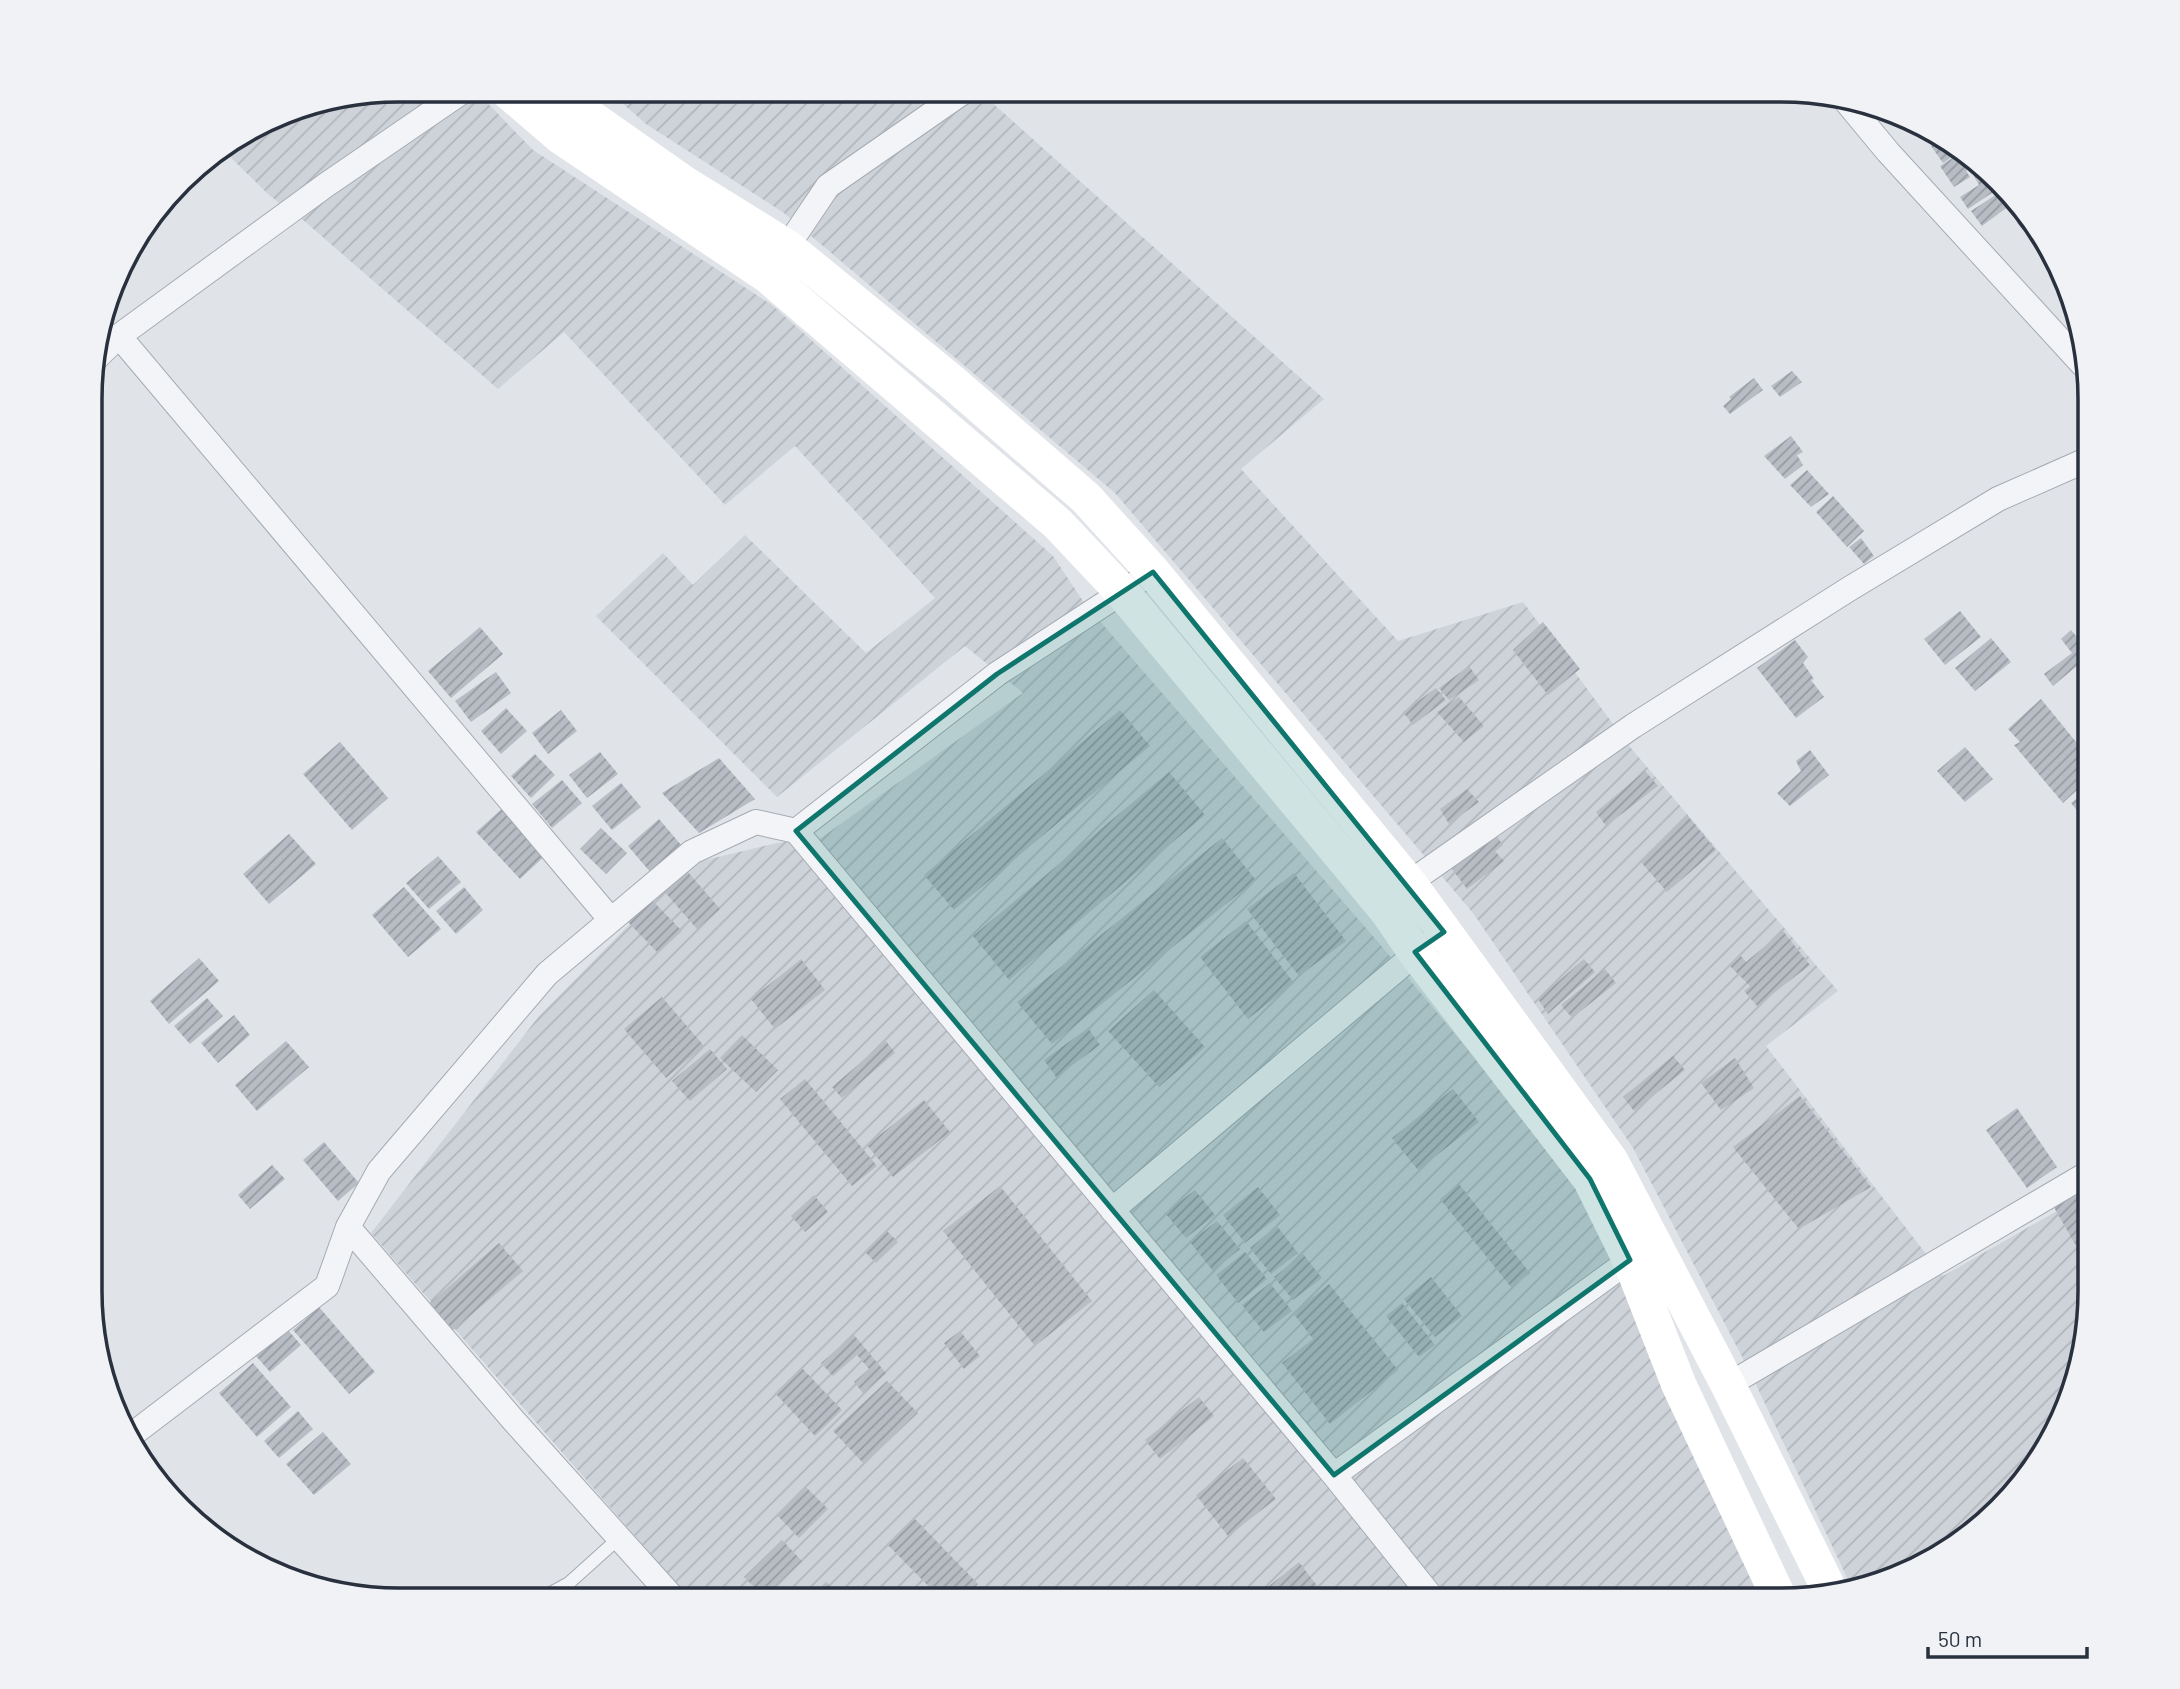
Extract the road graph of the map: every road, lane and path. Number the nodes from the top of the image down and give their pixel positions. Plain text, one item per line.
1 (447, 102) edge
2 (520, 102) edge
3 (572, 102) edge
4 (948, 102) edge
5 (1854, 111) edge
6 (787, 247) junction
7 (768, 276) junction
8 (119, 336) junction
9 (106, 347) edge
10 (2075, 357) edge
11 (2078, 464) edge
12 (1086, 498) junction
13 (1058, 524) junction
14 (1153, 572) junction
15 (1122, 592) junction
16 (796, 831) junction
17 (1409, 883) junction
18 (611, 920) junction
19 (1444, 932) junction
20 (1415, 952) junction
21 (2078, 1179) edge
22 (1112, 1210) junction
23 (348, 1227) junction
24 (1640, 1248) junction
25 (1728, 1385) junction
26 (137, 1431) edge
27 (1334, 1475) junction
28 (619, 1538) junction
29 (1827, 1584) edge
30 (560, 1588) edge
31 (664, 1588) edge
32 (1424, 1588) edge
33 (1774, 1588) edge

1 - 8 street
2 - 7 main road
3 - 6 main road
4 - 6 street
5 - 10 street
6 - 7 main road
6 - 12 main road
7 - 13 main road
8 - 9 street
8 - 18 street
11 - 17 street
12 - 13 main road
12 - 14 main road
13 - 15 main road
14 - 15 street
14 - 17 main road
15 - 16 street
15 - 20 main road
16 - 18 street
16 - 22 street
17 - 19 main road
18 - 23 street
19 - 20 street
19 - 24 main road
20 - 22 street
20 - 24 main road
21 - 25 street
22 - 27 street
23 - 26 street
23 - 28 street
24 - 25 main road
24 - 27 street
24 - 33 main road
25 - 29 main road
27 - 32 street
28 - 30 lane
28 - 31 street

